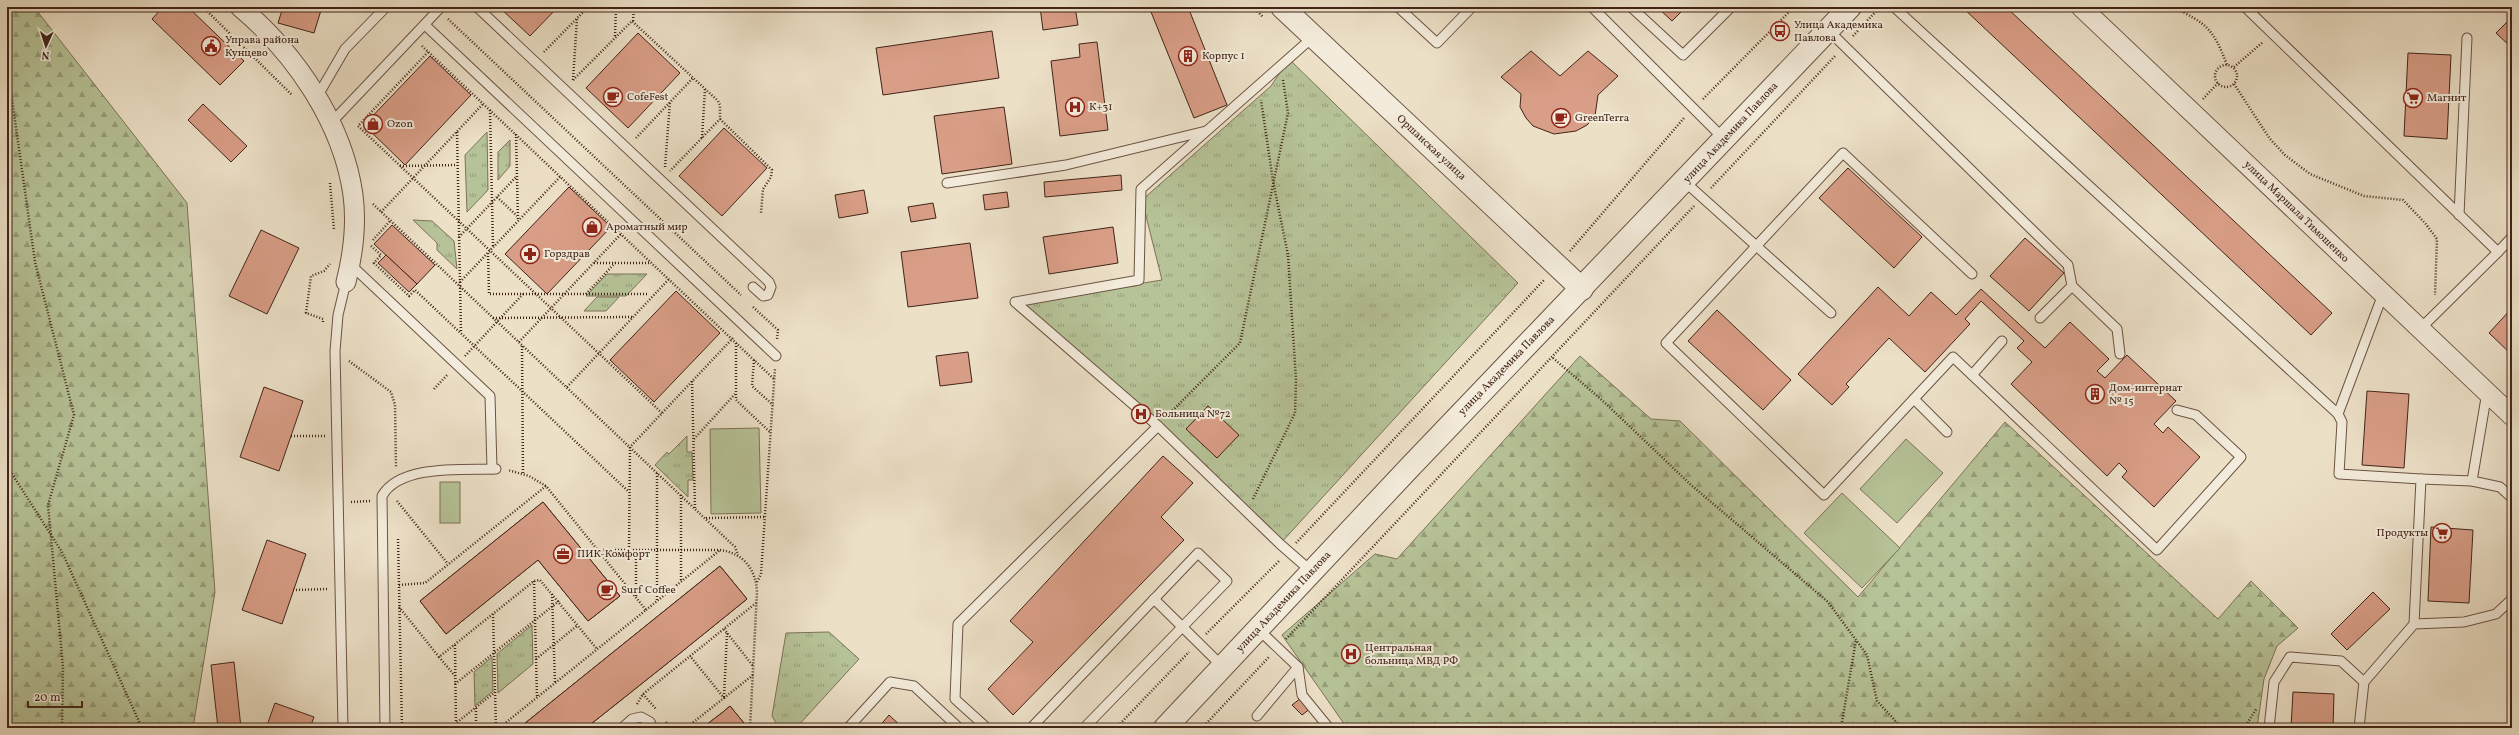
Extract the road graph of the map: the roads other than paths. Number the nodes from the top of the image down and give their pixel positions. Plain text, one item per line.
1 (240, 7) edge
2 (386, 7) edge
3 (477, 7) edge
4 (1282, 7) edge
5 (1398, 7) edge
6 (1472, 7) edge
7 (1592, 7) edge
8 (1631, 7) edge
9 (1731, 7) edge
10 (1850, 7) edge
11 (1894, 7) edge
12 (2081, 7) edge
13 (2245, 7) edge
14 (440, 8) edge
15 (425, 25) junction
16 (1828, 30) junction
17 (1313, 37) junction
18 (2467, 38) dead end
19 (316, 98) junction
20 (330, 124) junction
21 (1208, 131) junction
22 (1725, 140) junction
23 (1685, 182) junction
24 (947, 183) dead end
25 (2459, 215) junction
26 (2512, 237) edge
27 (1756, 245) junction
28 (2498, 252) junction
29 (350, 264) junction
30 (1972, 274) dead end
31 (346, 282) joint
32 (2072, 286) junction
33 (753, 287) dead end
34 (1582, 289) junction
35 (2383, 294) junction
36 (1831, 313) dead end
37 (2040, 318) dead end
38 (2420, 329) junction
39 (2002, 341) dead end
40 (2120, 354) dead end
41 (776, 356) road end
42 (1972, 375) junction
43 (2487, 391) junction
44 (1914, 399) junction
45 (2177, 410) dead end
46 (2338, 414) junction
47 (2512, 416) edge
48 (1158, 426) junction
49 (1947, 432) dead end
50 (2421, 479) junction
51 (2472, 481) junction
52 (2512, 498) edge
53 (1313, 573) junction
54 (1154, 599) junction
55 (2512, 600) edge
56 (2414, 624) junction
57 (1183, 626) junction
58 (1259, 630) junction
59 (1224, 667) junction
60 (1298, 667) junction
61 (2364, 682) junction
62 (1257, 716) dead end
63 (343, 728) edge
64 (386, 728) edge
65 (622, 728) edge
66 (652, 728) edge
67 (848, 728) edge
68 (959, 728) edge
69 (987, 728) edge
70 (1031, 728) edge
71 (1084, 728) edge
72 (1165, 728) edge
73 (1329, 728) edge
74 (2269, 728) edge
75 (2359, 728) edge

1 - 19 street
2 - 19 lane
3 - 33 lane
4 - 17 street, Оршанская улица
5 - 6 lane
7 - 22 lane
8 - 9 lane
10 - 16 street, улица Академика Павлова
11 - 46 lane
12 - 35 street, улица Маршала Тимошенко
13 - 25 lane
14 - 15 lane
15 - 20 lane
15 - 41 lane
16 - 22 street, улица Академика Павлова
16 - 32 lane
17 - 21 lane
17 - 34 street, Оршанская улица
18 - 25 lane
19 - 20 street
20 - 29 street
21 - 24 lane
21 - 48 lane
22 - 23 street, улица Академика Павлова
23 - 27 lane
23 - 34 street, улица Академика Павлова
25 - 28 lane
26 - 28 lane
27 - 30 lane
27 - 36 lane
27 - 44 lane
28 - 38 lane
29 - 31 street
29 - 64 lane
31 - 63 lane
32 - 37 lane
32 - 40 lane
34 - 53 street, улица Академика Павлова
35 - 38 street, улица Маршала Тимошенко
35 - 46 lane
38 - 43 street, улица Маршала Тимошенко
39 - 42 lane
42 - 44 lane
42 - 45 lane
43 - 47 street, улица Маршала Тимошенко
43 - 51 lane
44 - 49 lane
46 - 50 lane
48 - 53 lane
48 - 69 lane
50 - 51 lane
50 - 56 lane
51 - 52 lane
53 - 58 street, улица Академика Павлова
54 - 57 lane
54 - 57 lane
54 - 70 lane
55 - 56 lane
56 - 61 lane
57 - 59 lane
57 - 71 lane
58 - 59 street, улица Академика Павлова
58 - 60 lane
59 - 72 street, улица Академика Павлова
60 - 62 lane
60 - 73 lane
61 - 74 lane
61 - 75 lane
65 - 66 lane
67 - 68 lane

